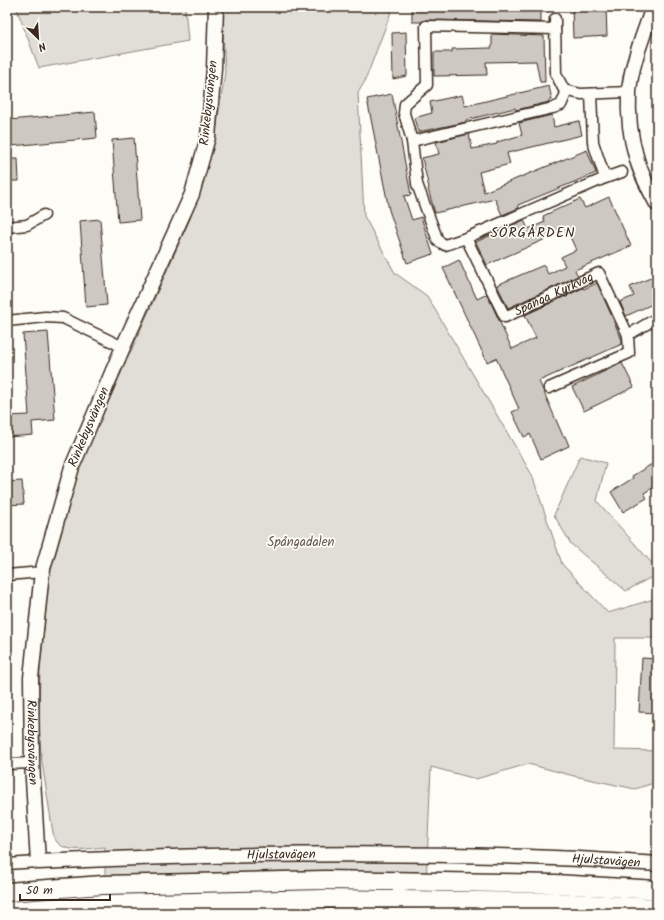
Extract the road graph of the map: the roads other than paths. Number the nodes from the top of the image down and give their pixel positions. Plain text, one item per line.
1 (216, 7) edge
2 (654, 7) edge
3 (567, 91) junction
4 (629, 92) junction
5 (591, 94) junction
6 (412, 141) junction
7 (622, 172) dead end
8 (605, 178) junction
9 (657, 204) edge
10 (44, 215) dead end
11 (7, 227) edge
12 (466, 238) junction
13 (657, 318) edge
14 (7, 321) edge
15 (628, 334) junction
16 (123, 347) junction
17 (549, 388) dead end
18 (42, 572) junction
19 (7, 575) edge
20 (32, 763) junction
21 (7, 764) edge
22 (657, 855) edge
23 (555, 858) junction
24 (38, 862) junction
25 (7, 864) edge
26 (657, 864) edge
27 (657, 890) edge
28 (7, 892) edge
29 (657, 908) edge
30 (7, 911) edge

1 - 16 street, Rinkebysvängen
2 - 4 street
3 - 5 street
3 - 6 street
3 - 6 street
4 - 5 street
4 - 9 street
5 - 8 street
6 - 12 street
7 - 8 street
8 - 12 street
10 - 11 street
12 - 15 street, Spånga Kyrkväg
13 - 15 street
14 - 16 street
15 - 17 street, Spånga Kyrkväg
16 - 18 street, Rinkebysvängen
18 - 19 street
18 - 20 street, Rinkebysvängen
20 - 21 street
20 - 24 street, Rinkebysvängen
22 - 23 street, Hjulstavägen
23 - 24 street, Hjulstavägen
23 - 26 street, Hjulstavägen
24 - 25 street, Hjulstavägen
27 - 28 highway
29 - 30 highway

